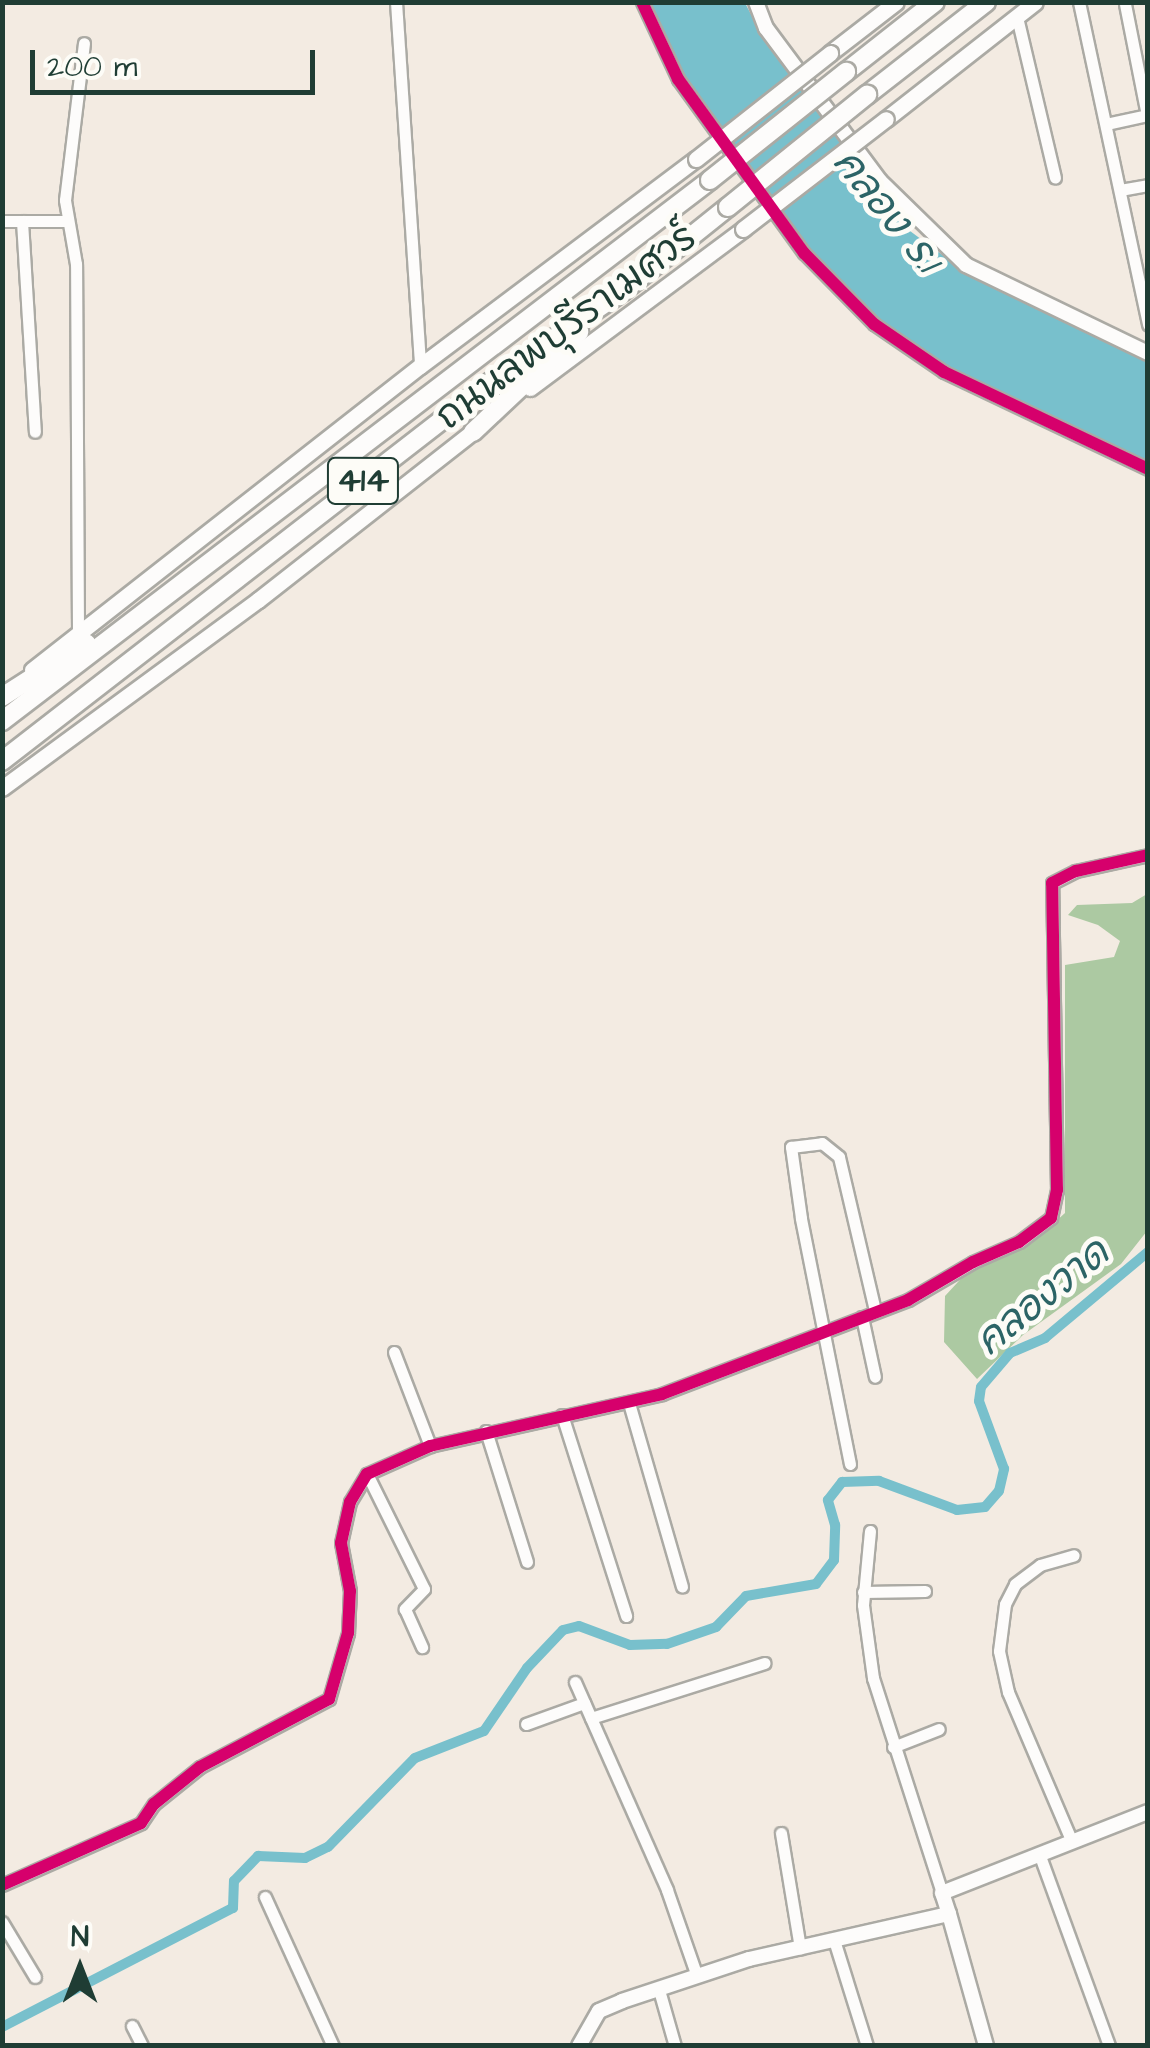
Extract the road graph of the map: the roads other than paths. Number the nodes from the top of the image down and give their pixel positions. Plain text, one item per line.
1 (396, 2) edge
2 (642, 2) edge
3 (756, 2) edge
4 (896, 2) edge
5 (935, 2) edge
6 (986, 2) edge
7 (1035, 2) edge
8 (1079, 2) edge
9 (1125, 4) edge
10 (1017, 17) junction
11 (84, 43) dead end
12 (1141, 54) edge
13 (1147, 115) edge
14 (1106, 124) junction
15 (1055, 178) dead end
16 (1148, 185) edge
17 (1120, 190) junction
18 (22, 220) junction
19 (2, 221) edge
20 (67, 221) junction
21 (1141, 257) edge
22 (623, 291) junction
23 (1148, 325) edge
24 (1148, 353) edge
25 (474, 359) junction
26 (420, 366) junction
27 (490, 382) junction
28 (34, 432) dead end
29 (473, 432) junction
30 (1148, 469) edge
31 (189, 576) junction
32 (78, 631) junction
33 (2, 696) edge
34 (2, 721) edge
35 (2, 761) edge
36 (2, 788) edge
37 (1148, 855) edge
38 (875, 1312) junction
39 (862, 1317) junction
40 (824, 1330) junction
41 (394, 1352) dead end
42 (875, 1377) dead end
43 (629, 1402) junction
44 (562, 1415) junction
45 (486, 1431) junction
46 (430, 1446) junction
47 (850, 1464) dead end
48 (367, 1474) junction
49 (870, 1531) dead end
50 (1074, 1555) dead end
51 (527, 1562) dead end
52 (682, 1587) dead end
53 (925, 1591) dead end
54 (863, 1592) junction
55 (626, 1616) dead end
56 (422, 1646) dead end
57 (764, 1663) dead end
58 (575, 1682) dead end
59 (584, 1703) junction
60 (590, 1718) junction
61 (526, 1724) dead end
62 (939, 1729) dead end
63 (893, 1747) junction
64 (1148, 1812) edge
65 (781, 1832) dead end
66 (1072, 1842) junction
67 (1040, 1856) junction
68 (2, 1884) edge
69 (942, 1893) junction
70 (265, 1897) dead end
71 (948, 1914) junction
72 (2, 1922) edge
73 (834, 1940) junction
74 (800, 1948) junction
75 (697, 1976) junction
76 (34, 1978) dead end
77 (659, 1990) junction
78 (132, 2026) dead end
79 (142, 2046) edge
80 (333, 2046) edge
81 (578, 2046) edge
82 (675, 2046) edge
83 (867, 2046) edge
84 (986, 2046) edge
85 (1110, 2046) edge

1 - 26 street
2 - 30 street
3 - 24 street
4 - 26 main road, 414, bridge
5 - 25 main road, ถนนลพบุรีราเมศวร์ / 414, bridge
6 - 22 main road, ถนนลพบุรีราเมศวร์ / 414, bridge
7 - 10 main road, 414
8 - 14 street
9 - 12 street
10 - 15 street
10 - 29 main road, 414, bridge
11 - 20 street
12 - 13 street
13 - 14 street
14 - 17 street
16 - 17 street
17 - 21 street
18 - 19 street
18 - 20 street
18 - 28 street
20 - 32 street
21 - 23 street
22 - 27 main road, ถนนลพบุรีราเมศวร์ / 414
22 - 29 main road
25 - 27 main road
25 - 31 main road, ถนนลพบุรีราเมศวร์ / 414
26 - 32 main road, 414
27 - 35 main road, ถนนลพบุรีราเมศวร์ / 414
29 - 36 main road, 414
31 - 33 main road
31 - 34 main road, ถนนลพบุรีราเมศวร์ / 414
32 - 33 main road, 414
37 - 38 street
38 - 39 street
38 - 40 street
39 - 40 street
39 - 42 street
40 - 43 street
40 - 47 street
41 - 46 street
43 - 44 street
43 - 52 street
44 - 45 street
44 - 55 street
45 - 46 street
45 - 51 street
46 - 48 street
48 - 56 street
48 - 68 street
49 - 54 street
50 - 66 street
53 - 54 street
54 - 63 street
57 - 60 street
58 - 59 street
59 - 60 street
59 - 61 street
60 - 75 street
62 - 63 street
63 - 69 street
64 - 66 street
65 - 74 street
66 - 67 street
67 - 69 street
67 - 85 street
69 - 71 street
70 - 80 street
71 - 73 street
71 - 84 street
72 - 76 street
73 - 74 street
73 - 83 street
74 - 75 street
75 - 77 street
77 - 81 street
77 - 82 street
78 - 79 street

